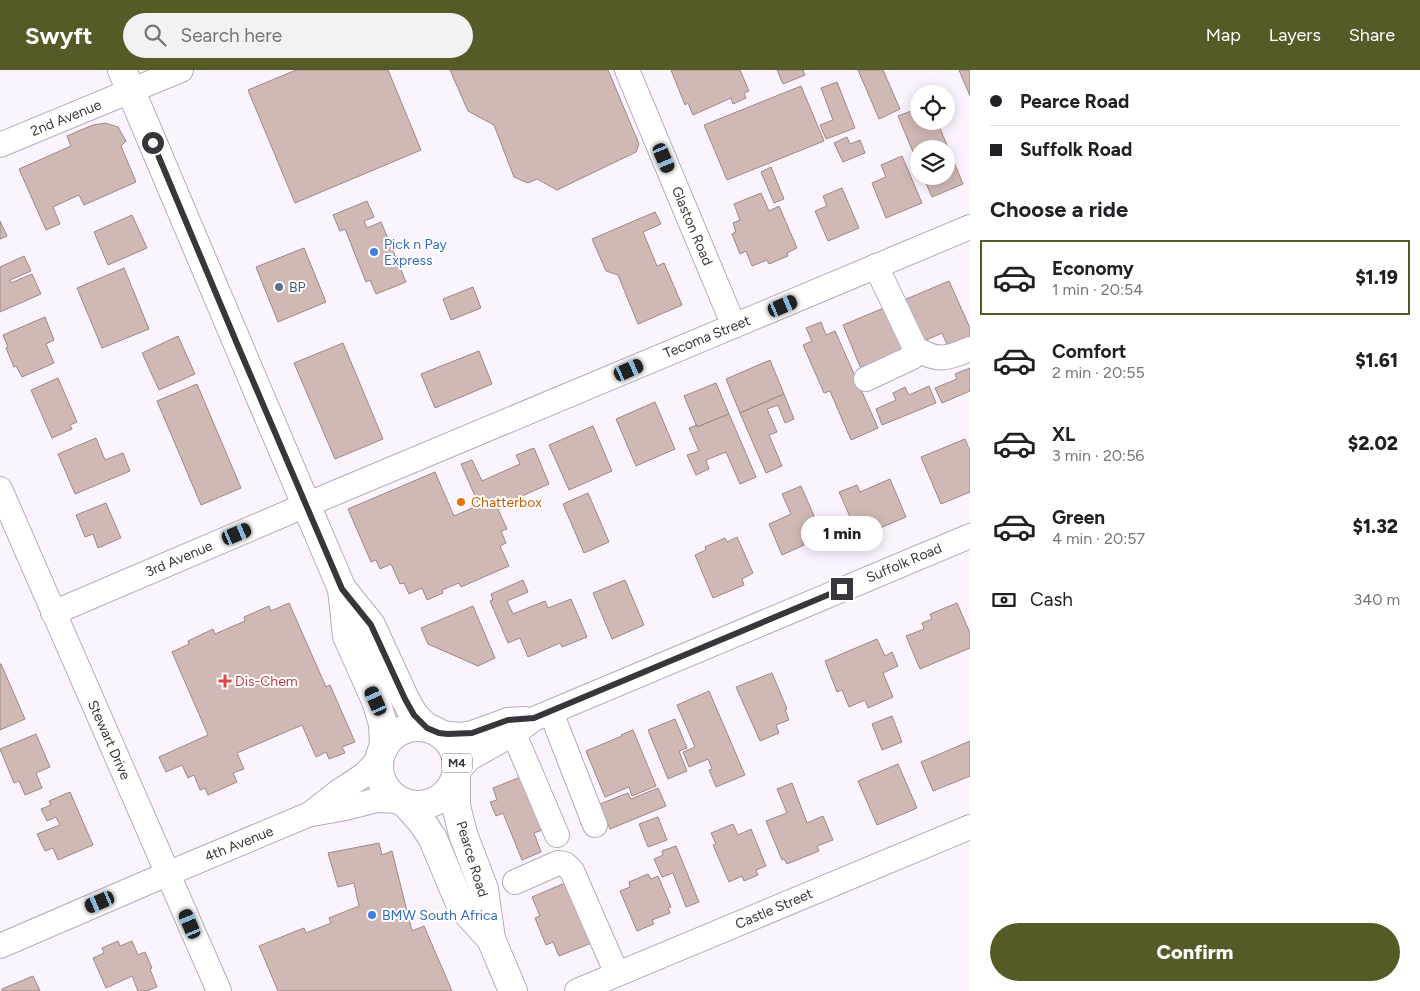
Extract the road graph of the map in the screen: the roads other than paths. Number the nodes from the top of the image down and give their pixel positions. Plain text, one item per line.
1 (181, 70) edge
2 (627, 70) edge
3 (127, 80) edge
4 (0, 145) edge
5 (970, 227) edge
6 (876, 266) junction
7 (734, 326) junction
8 (915, 348) junction
9 (970, 349) edge
10 (866, 379) dead end
11 (0, 489) edge
12 (306, 505) junction
13 (970, 536) edge
14 (342, 589) junction
15 (53, 613) junction
16 (542, 715) junction
17 (511, 727) junction
18 (433, 730) junction
19 (382, 752) junction
20 (456, 775) junction
21 (403, 802) junction
22 (310, 814) junction
23 (596, 825) dead end
24 (970, 827) edge
25 (557, 835) dead end
26 (167, 874) junction
27 (515, 882) dead end
28 (490, 939) junction
29 (0, 946) edge
30 (617, 974) junction
31 (219, 991) edge
32 (513, 991) edge
33 (577, 991) edge

1 - 3 street, 2nd Avenue
2 - 7 street, Glaston Road
3 - 4 street, 2nd Avenue
3 - 12 main road, Pearce Road / M4
5 - 6 street, Tecoma Street
6 - 7 street, Tecoma Street
6 - 8 street
7 - 12 street, Tecoma Street
8 - 9 street
8 - 10 street
11 - 15 street, Stewart Drive
12 - 14 main road, Pearce Road / M4
12 - 15 street, 3rd Avenue
13 - 16 street, Suffolk Road
14 - 18 main road, Pearce Road / M4
14 - 19 main road, Pearce Road / M4
15 - 26 street, Stewart Drive
16 - 17 street, Suffolk Road
16 - 23 street
17 - 18 street, Suffolk Road
17 - 20 street, Suffolk Road
17 - 25 street
18 - 19 main road
18 - 20 main road, Pearce Road / M4
19 - 21 main road, Pearce Road / M4
19 - 22 street, 4th Avenue
20 - 21 main road, M4
20 - 28 main road, Pearce Road / M4
21 - 22 street, 4th Avenue
21 - 28 main road, Pearce Road / M4
22 - 26 street, 4th Avenue
24 - 30 street, Castle Street
26 - 29 street, 4th Avenue
26 - 31 street, Stewart Drive
27 - 30 street
28 - 32 main road, Pearce Road / M4
30 - 33 street, Castle Street

